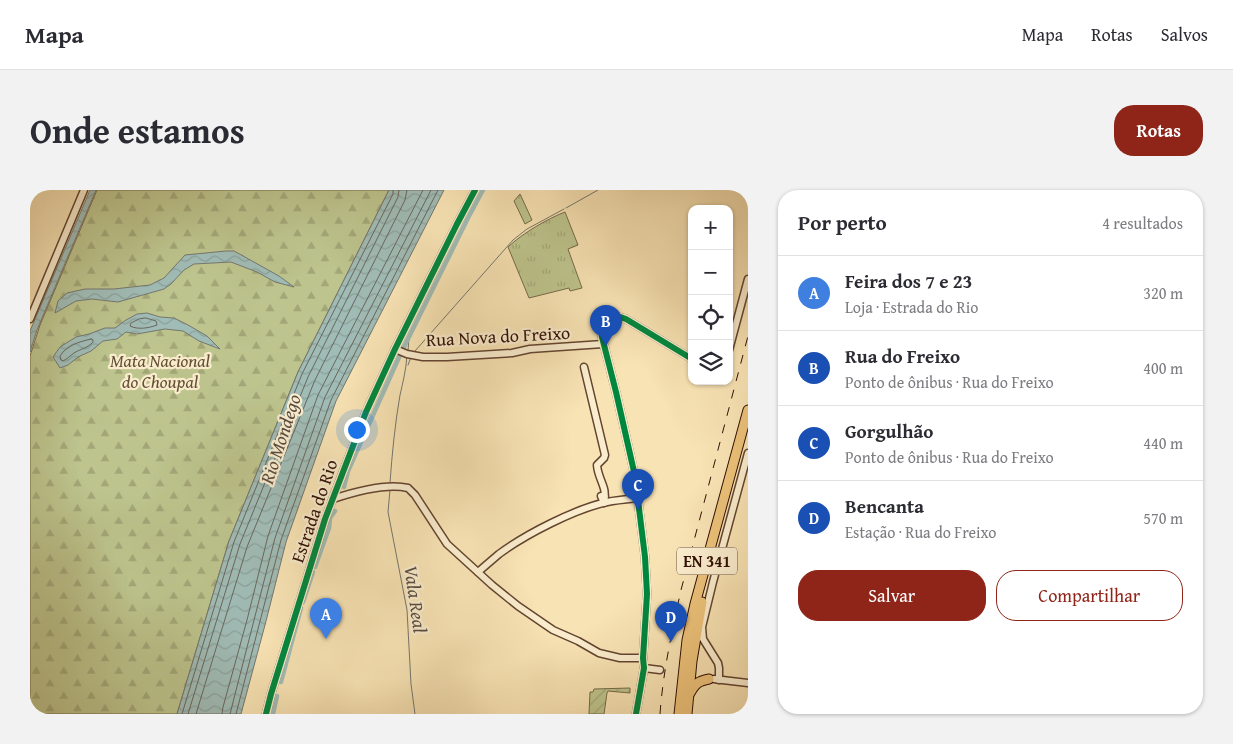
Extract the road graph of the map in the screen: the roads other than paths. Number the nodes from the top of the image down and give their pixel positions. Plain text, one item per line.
1 (84, 190) edge
2 (475, 190) edge
3 (748, 279) edge
4 (30, 319) edge
5 (732, 340) edge
6 (603, 344) junction
7 (395, 350) junction
8 (688, 357) edge
9 (584, 367) dead end
10 (748, 410) edge
11 (748, 433) edge
12 (748, 453) edge
13 (601, 496) dead end
14 (638, 498) junction
15 (333, 499) junction
16 (604, 503) junction
17 (478, 572) junction
18 (643, 658) junction
19 (692, 661) junction
20 (644, 668) junction
21 (660, 670) dead end
22 (709, 679) junction
23 (719, 680) junction
24 (748, 683) edge
25 (688, 695) junction
26 (748, 709) edge
27 (266, 714) edge
28 (636, 714) edge
29 (678, 714) edge
30 (687, 714) edge
31 (745, 714) edge

1 - 4 street
2 - 7 street, Estrada do Rio
3 - 5 street
6 - 7 street, Rua Nova do Freixo
6 - 8 street
6 - 14 street
7 - 15 street, Estrada do Rio
9 - 16 street
10 - 29 highway, EN 341
11 - 19 highway, EN 341
12 - 23 street
13 - 16 street
14 - 16 street
14 - 18 street
15 - 17 street
15 - 27 street, Estrada do Rio
16 - 17 street
17 - 18 street
18 - 20 street
19 - 22 highway
19 - 25 highway, EN 341
20 - 21 street
20 - 28 street
22 - 23 street
22 - 25 highway
23 - 24 street
25 - 30 highway
26 - 31 street

